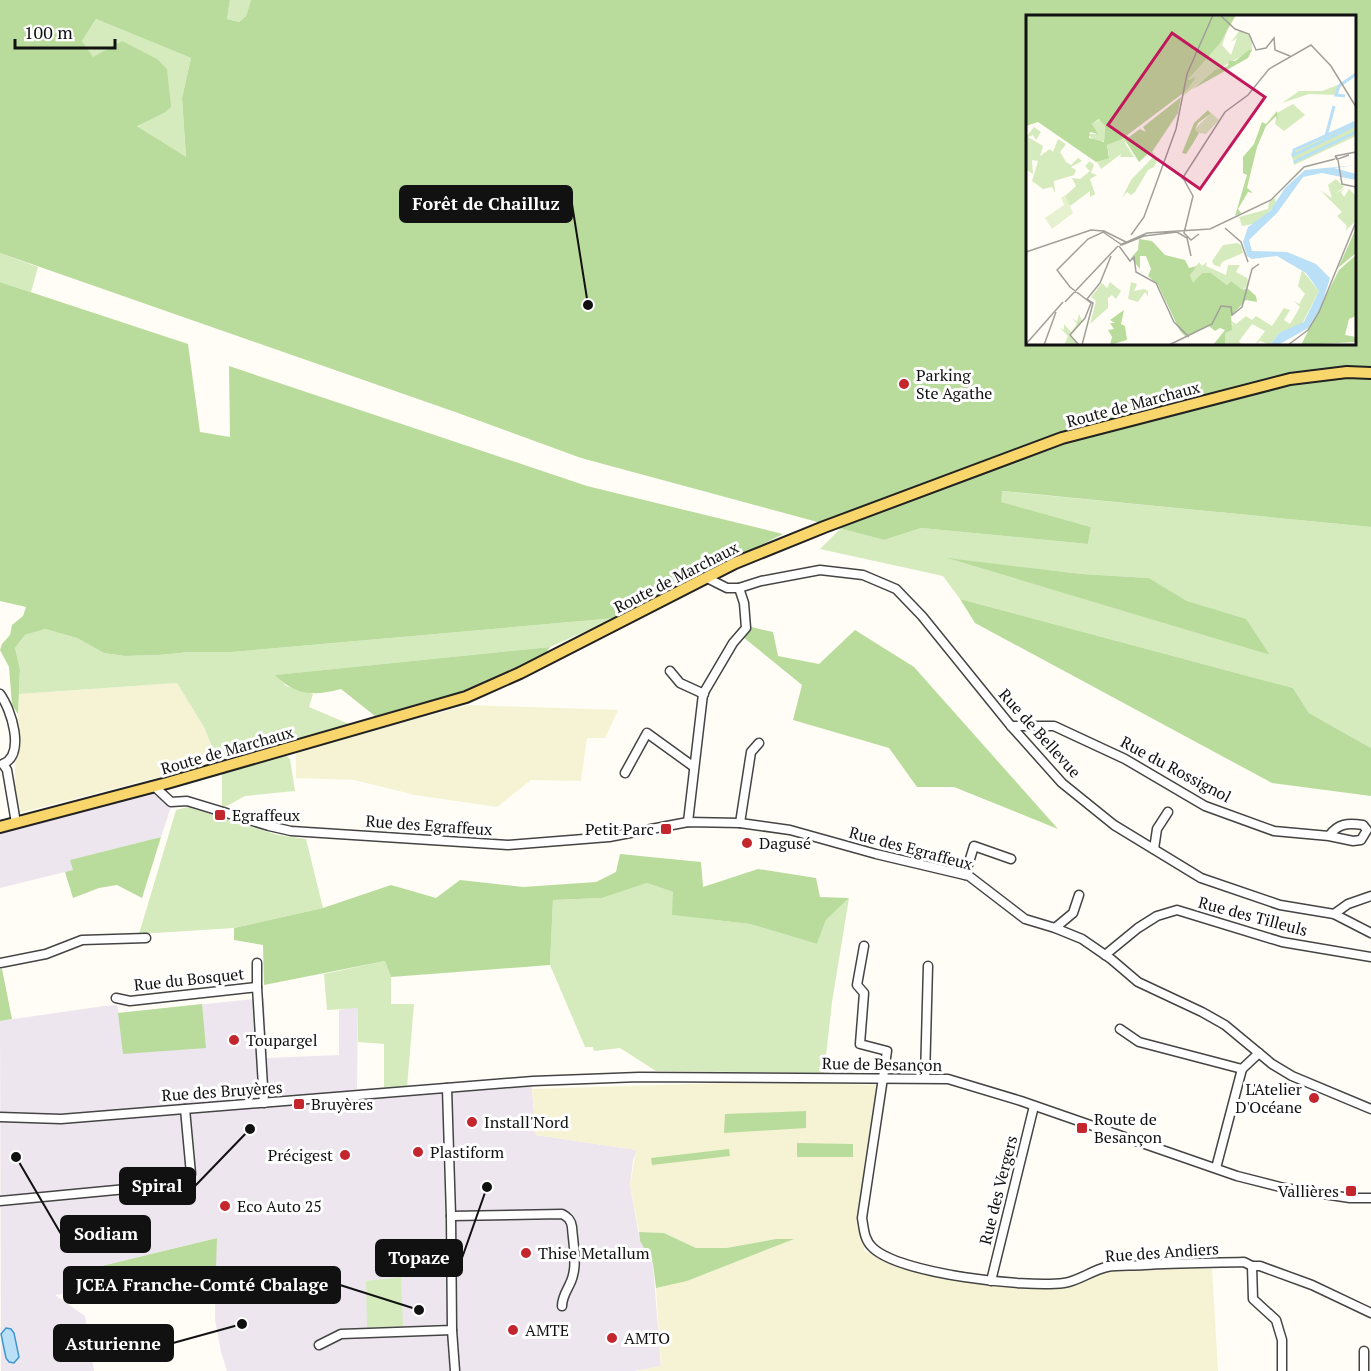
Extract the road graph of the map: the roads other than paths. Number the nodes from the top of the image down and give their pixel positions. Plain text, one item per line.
1 (1371, 373) edge
2 (707, 578) junction
3 (739, 588) junction
4 (670, 671) dead end
5 (0, 694) edge
6 (704, 694) junction
7 (1011, 726) junction
8 (759, 742) dead end
9 (1, 764) edge
10 (694, 767) junction
11 (625, 773) dead end
12 (167, 783) junction
13 (155, 787) junction
14 (174, 801) junction
15 (1168, 812) dead end
16 (688, 822) junction
17 (740, 822) junction
18 (16, 823) junction
19 (0, 827) edge
20 (1329, 836) dead end
21 (1154, 849) junction
22 (1011, 859) dead end
23 (965, 875) junction
24 (1079, 895) dead end
25 (1371, 896) edge
26 (1334, 914) junction
27 (1055, 928) junction
28 (1371, 933) edge
29 (146, 938) dead end
30 (864, 946) dead end
31 (1106, 955) junction
32 (1371, 957) edge
33 (0, 963) edge
34 (257, 963) dead end
35 (928, 966) dead end
36 (257, 987) junction
37 (116, 998) dead end
38 (1120, 1029) dead end
39 (1259, 1053) junction
40 (1242, 1069) junction
41 (925, 1078) junction
42 (884, 1079) junction
43 (447, 1088) junction
44 (264, 1103) junction
45 (1034, 1106) junction
46 (185, 1109) junction
47 (1371, 1109) edge
48 (0, 1117) edge
49 (1216, 1168) junction
50 (1371, 1198) edge
51 (0, 1201) edge
52 (451, 1216) junction
53 (1252, 1266) junction
54 (991, 1281) junction
55 (562, 1306) dead end
56 (1371, 1313) edge
57 (449, 1330) junction
58 (319, 1345) dead end
59 (1364, 1352) dead end
60 (455, 1371) edge
61 (1282, 1371) edge
62 (1364, 1371) edge

1 - 2 main road, Route de Marchaux
2 - 3 street
2 - 12 main road, Route de Marchaux
3 - 6 street
3 - 7 street, Rue de Bellevue
4 - 6 street
5 - 9 street
6 - 10 street
7 - 20 street, Rue du Rossignol
7 - 21 street, Rue de Bellevue
8 - 17 street
9 - 18 street
10 - 11 street
10 - 16 street
12 - 13 main road, Route de Marchaux
12 - 14 street
13 - 14 street
13 - 18 main road, Route de Marchaux
14 - 16 street, Rue des Egraffeux
15 - 21 street
16 - 17 street, Rue des Egraffeux
17 - 23 street, Rue des Egraffeux
18 - 19 main road, Route de Marchaux
21 - 26 street, Rue de Bellevue
22 - 23 street
23 - 27 street, Rue des Egraffeux
24 - 27 street
25 - 26 street
26 - 28 street, Rue de Bellevue
27 - 31 street, Rue des Egraffeux
29 - 33 street
30 - 42 street, Rue des Andiers
31 - 32 street, Rue des Tilleuls
31 - 39 street, Rue des Egraffeux
34 - 36 street
35 - 41 street
36 - 37 street, Rue du Bosquet
36 - 44 street, Rue du Bosquet
38 - 40 street
39 - 40 street
39 - 47 street, Rue des Egraffeux
40 - 49 street
41 - 42 street, Rue de Besançon
41 - 45 street, Rue de Besançon
42 - 43 street, Rue de Besançon
42 - 54 street, Rue des Andiers
43 - 44 street, Rue des Bruyères
43 - 52 street
44 - 46 street, Rue des Bruyères
45 - 49 street, Rue de Besançon
45 - 54 street, Rue des Vergers
46 - 48 street, Rue des Bruyères
46 - 51 street
49 - 50 street, Rue de Besançon
52 - 55 street
52 - 57 street
53 - 54 street, Rue des Andiers
53 - 56 street, Rue des Andiers
53 - 61 street
57 - 58 street
57 - 60 street
59 - 62 street

